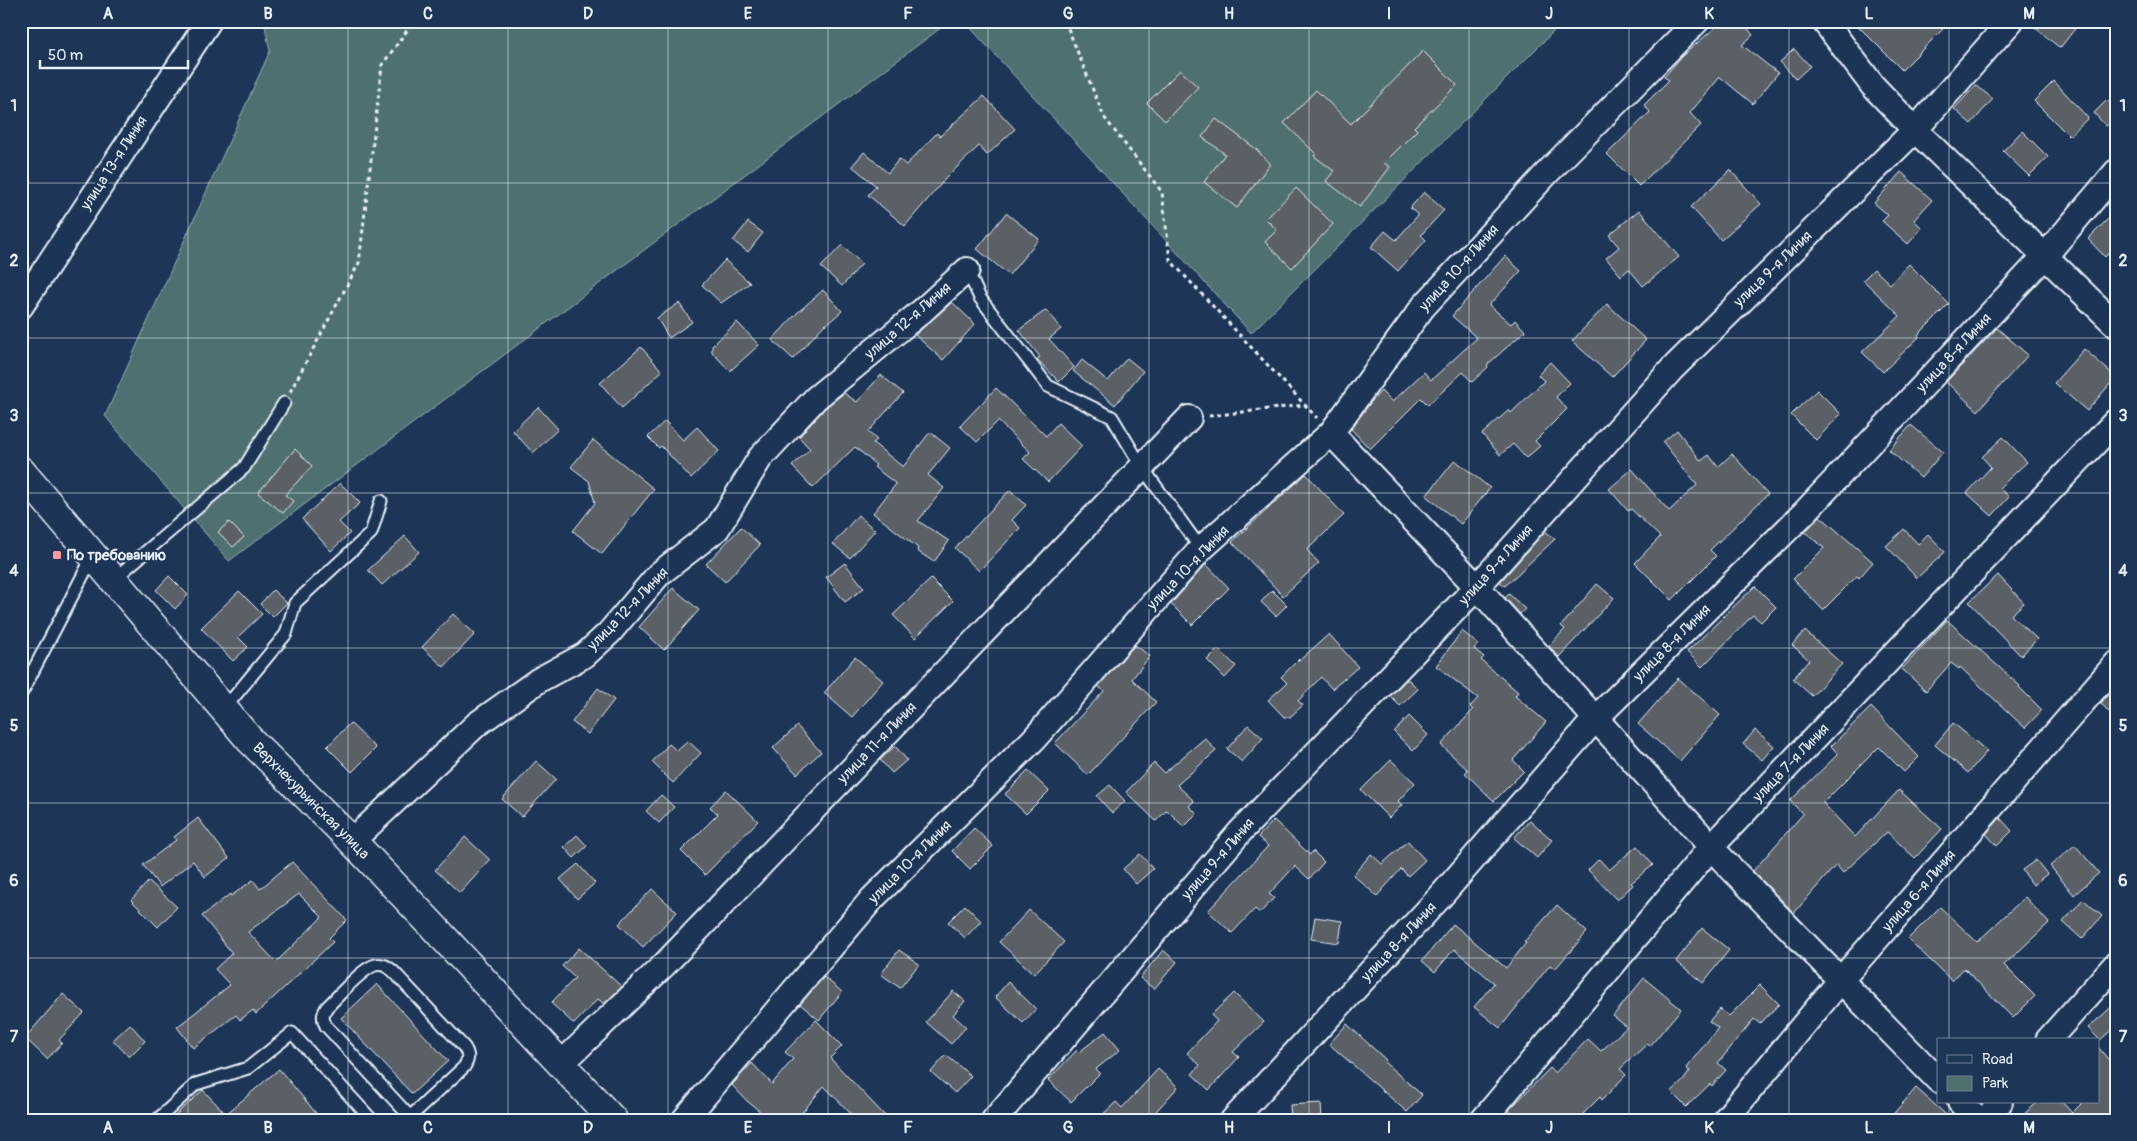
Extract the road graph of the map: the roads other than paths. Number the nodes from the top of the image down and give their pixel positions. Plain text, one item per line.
1 (208, 21) edge
2 (1697, 21) edge
3 (1824, 21) edge
4 (2011, 21) edge
5 (1915, 130) junction
6 (2116, 172) edge
7 (2044, 256) junction
8 (967, 270) joint
9 (21, 306) edge
10 (2116, 325) edge
11 (284, 403) road end
12 (1189, 418) road end
13 (2116, 421) edge
14 (1331, 433) junction
15 (1142, 467) junction
16 (21, 470) edge
17 (381, 501) dead end
18 (1202, 549) junction
19 (92, 556) junction
20 (114, 579) junction
21 (1477, 587) junction
22 (2116, 664) edge
23 (21, 694) edge
24 (224, 709) junction
25 (1596, 718) junction
26 (352, 841) junction
27 (1711, 846) junction
28 (2116, 964) edge
29 (1840, 981) junction
30 (2050, 1038) edge
31 (561, 1064) junction
32 (1937, 1079) edge
33 (1962, 1104) edge
34 (1998, 1104) edge
35 (412, 1118) edge
36 (157, 1120) edge
37 (372, 1120) edge
38 (613, 1120) edge
39 (684, 1120) edge
40 (994, 1120) edge
41 (1233, 1120) edge
42 (1483, 1120) edge
43 (1725, 1120) edge
44 (1978, 1120) edge
45 (1986, 1120) edge

1 - 9 street, улица 13-я Линия
2 - 14 street, улица 10-я Линия
3 - 5 street
4 - 5 street, улица 9-я Линия
5 - 7 street
5 - 21 street, улица 9-я Линия
6 - 7 street, улица 8-я Линия
7 - 10 street
7 - 25 street, улица 8-я Линия
8 - 15 lane
8 - 26 street, улица 12-я Линия
11 - 20 lane
12 - 15 street, улица 11-я Линия
13 - 27 street, улица 7-я Линия
14 - 18 street, улица 10-я Линия
14 - 21 street
15 - 18 lane
15 - 31 street, улица 11-я Линия
16 - 19 street, Верхнекурьинская улица
17 - 24 lane
18 - 39 street, улица 10-я Линия
19 - 20 street, Верхнекурьинская улица
19 - 23 lane
20 - 24 street, Верхнекурьинская улица
21 - 25 street
21 - 40 street, улица 9-я Линия
22 - 29 street, улица 6-я Линия
24 - 26 street, Верхнекурьинская улица
25 - 27 street
25 - 41 street, улица 8-я Линия
26 - 31 street, Верхнекурьинская улица
27 - 29 street
27 - 42 street, улица 7-я Линия
28 - 30 street
29 - 32 street
29 - 43 street, улица 6-я Линия
31 - 38 street, Верхнекурьинская улица
33 - 44 street
34 - 45 street
35 - 35 lane
36 - 37 lane

